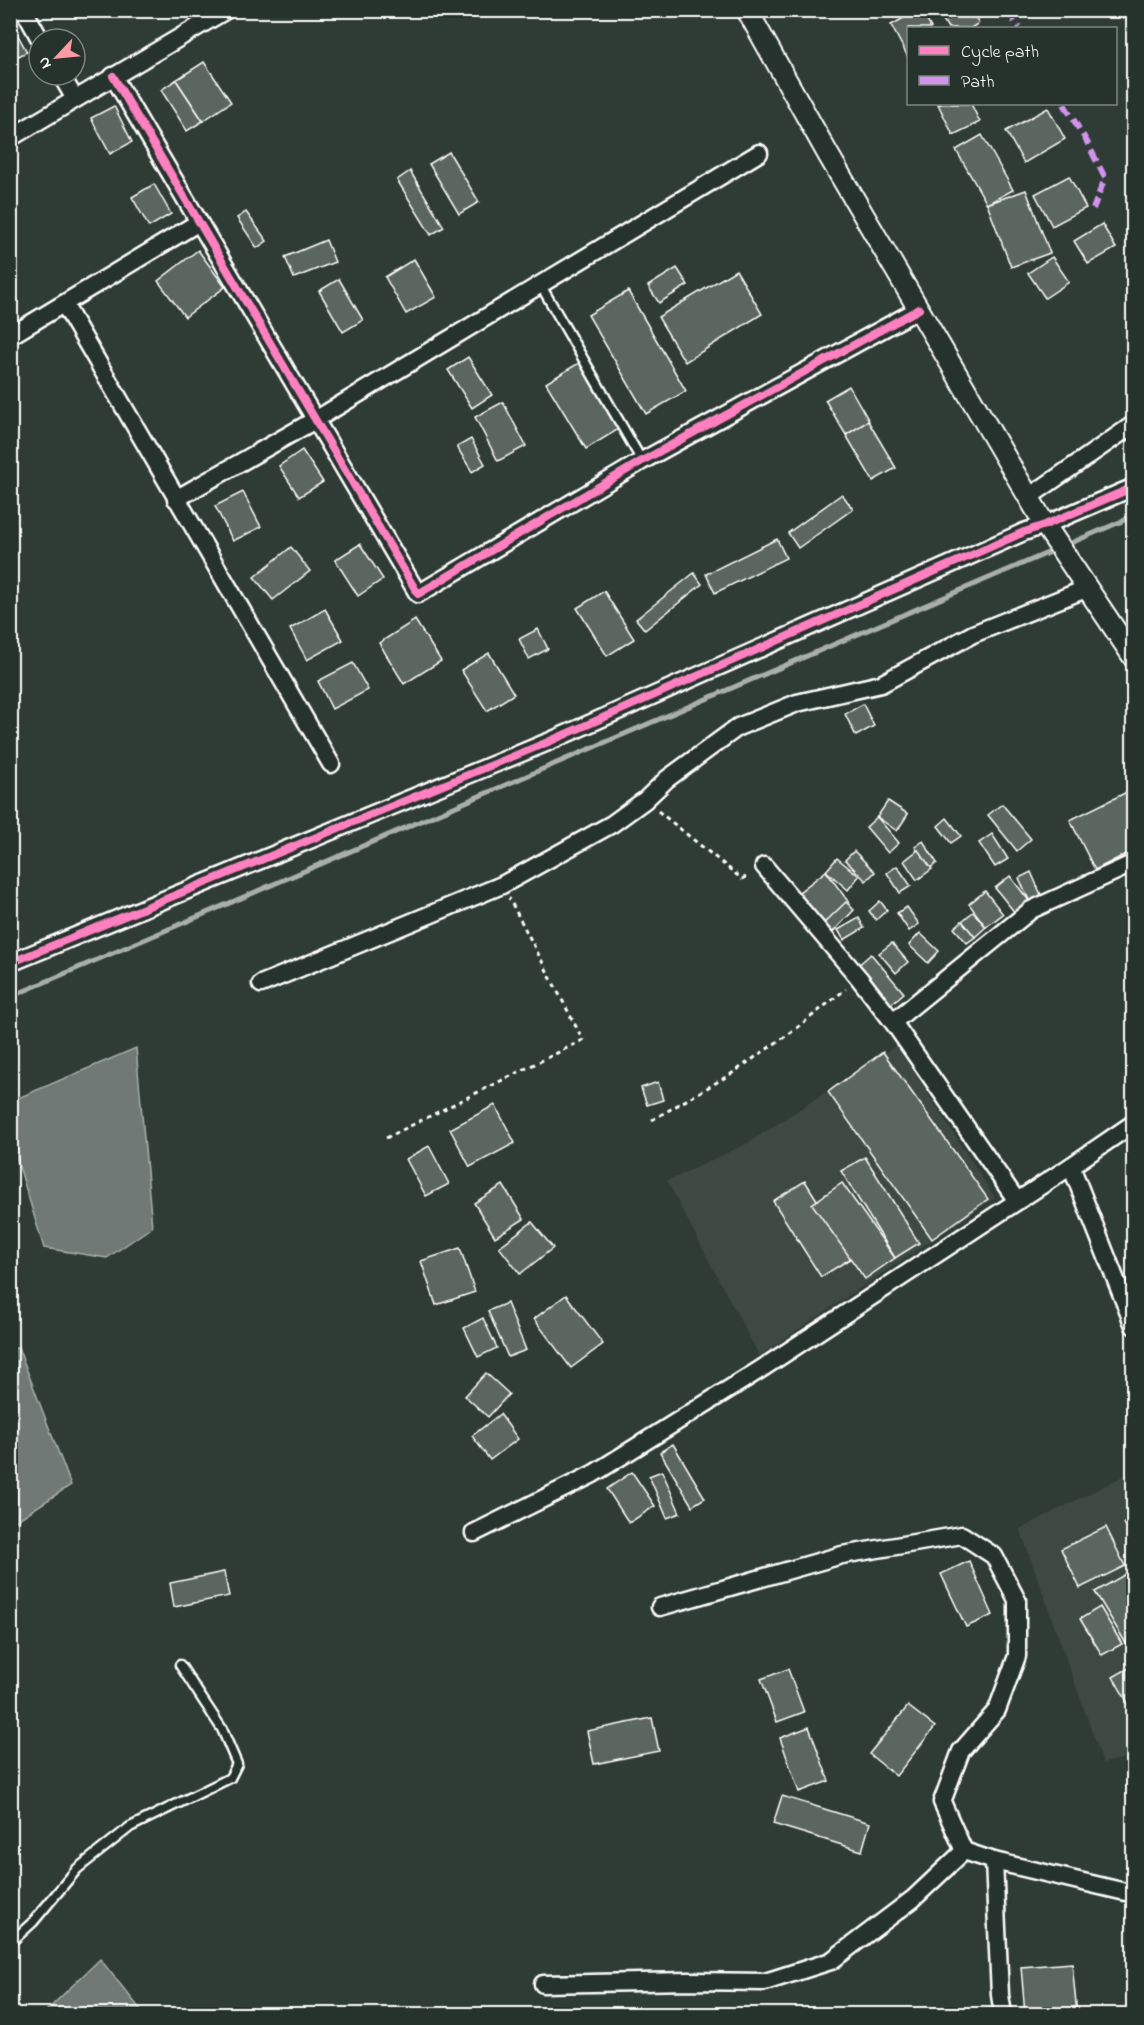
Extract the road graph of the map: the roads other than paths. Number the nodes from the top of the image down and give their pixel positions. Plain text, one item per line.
1 (24, 10) edge
2 (226, 10) edge
3 (747, 10) edge
4 (33, 27) edge
5 (113, 76) junction
6 (68, 87) edge
7 (75, 99) junction
8 (10, 138) edge
9 (759, 153) dead end
10 (199, 222) junction
11 (540, 284) junction
12 (64, 304) junction
13 (919, 309) junction
14 (10, 336) edge
15 (315, 420) junction
16 (1134, 424) edge
17 (642, 461) junction
18 (1134, 487) edge
19 (1029, 497) junction
20 (176, 499) junction
21 (1045, 525) junction
22 (1088, 588) junction
23 (1134, 658) edge
24 (331, 764) dead end
25 (1134, 863) edge
26 (764, 866) road end
27 (10, 963) edge
28 (261, 984) dead end
29 (893, 1022) junction
30 (1134, 1123) edge
31 (1071, 1166) junction
32 (1017, 1201) junction
33 (1130, 1305) edge
34 (1134, 1326) edge
35 (474, 1533) dead end
36 (660, 1608) dead end
37 (180, 1665) dead end
38 (964, 1851) junction
39 (994, 1862) junction
40 (1134, 1894) edge
41 (10, 1943) edge
42 (543, 1984) dead end
43 (1003, 2014) edge

1 - 4 street
2 - 5 street
3 - 13 street
5 - 7 street
5 - 10 street
6 - 7 street
7 - 8 street
9 - 11 street
10 - 12 street
10 - 15 street
11 - 15 street
11 - 17 lane
12 - 14 street
12 - 20 street
13 - 17 street
13 - 19 street
15 - 17 street
15 - 20 street
16 - 19 street
18 - 21 street
19 - 21 street
20 - 24 street
21 - 22 street
21 - 27 street
22 - 23 street
22 - 28 street
25 - 29 street
26 - 29 street
29 - 32 street
30 - 31 street
31 - 32 street
31 - 33 street
32 - 35 street
33 - 34 street
36 - 38 street
37 - 41 lane
38 - 39 street
38 - 42 street
39 - 40 street
39 - 43 street

